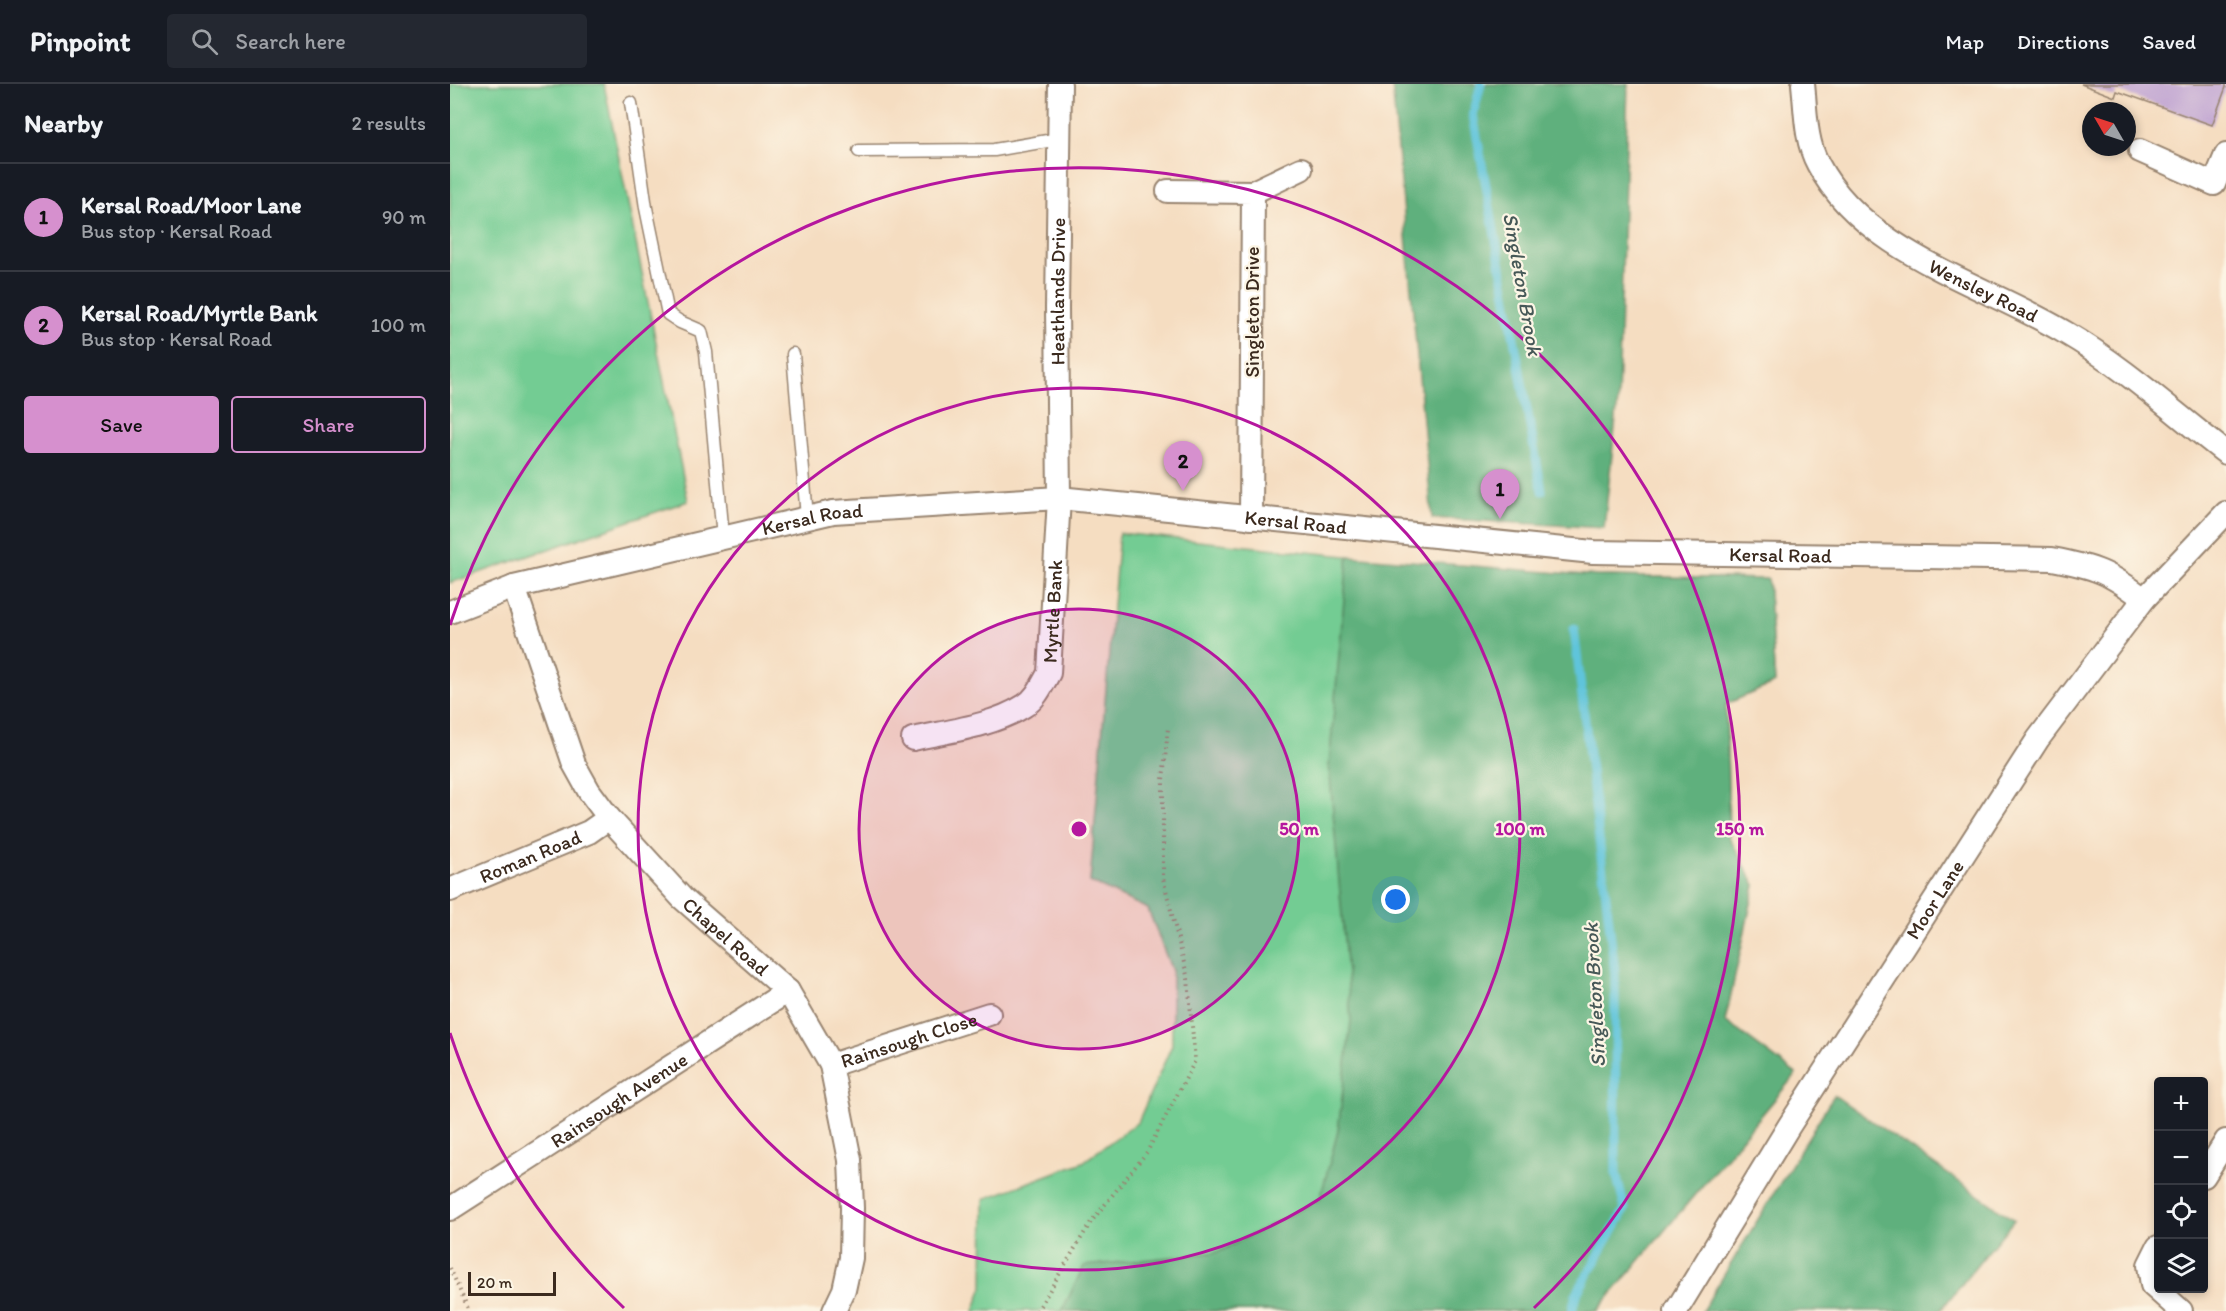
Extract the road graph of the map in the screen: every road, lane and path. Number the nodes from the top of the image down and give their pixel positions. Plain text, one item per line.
1 (1060, 84) edge
2 (1803, 84) edge
3 (631, 103) dead end
4 (1059, 139) junction
5 (2139, 151) dead end
6 (859, 152) dead end
7 (2226, 155) edge
8 (1301, 169) dead end
9 (1168, 191) dead end
10 (1253, 192) junction
11 (793, 354) dead end
12 (2226, 453) edge
13 (1059, 498) junction
14 (2226, 513) edge
15 (807, 518) junction
16 (1251, 518) junction
17 (723, 537) junction
18 (514, 587) junction
19 (2144, 599) junction
20 (450, 612) edge
21 (1168, 728) dead end
22 (913, 739) dead end
23 (609, 818) junction
24 (450, 890) edge
25 (788, 991) junction
26 (988, 1014) dead end
27 (831, 1065) junction
28 (2226, 1141) edge
29 (2208, 1170) edge
30 (450, 1209) edge
31 (2154, 1255) edge
32 (450, 1268) edge
33 (2154, 1287) edge
34 (2160, 1293) edge
35 (2176, 1310) edge
36 (469, 1311) edge
37 (834, 1311) edge
38 (1037, 1311) edge
39 (1676, 1311) edge

1 - 4 street, Heathlands Drive
2 - 12 street, Wensley Road
3 - 17 lane
4 - 6 lane
4 - 13 street, Heathlands Drive
5 - 7 street
8 - 10 street
9 - 10 street
10 - 16 street, Singleton Drive
11 - 15 lane
13 - 15 street, Kersal Road
13 - 16 street, Kersal Road
13 - 22 street, Myrtle Bank
14 - 19 street, Moor Lane
15 - 17 street, Kersal Road
16 - 19 street, Kersal Road
17 - 18 street, Kersal Road
18 - 20 street, Kersal Road
18 - 23 street, Chapel Road
19 - 39 street, Moor Lane
21 - 38 path
23 - 24 street, Roman Road
23 - 25 street, Chapel Road
25 - 27 street, Chapel Road
25 - 30 street, Rainsough Avenue
26 - 27 street, Rainsough Close
27 - 37 street, Chapel Road
28 - 29 street
31 - 33 street
32 - 36 path
34 - 35 street

